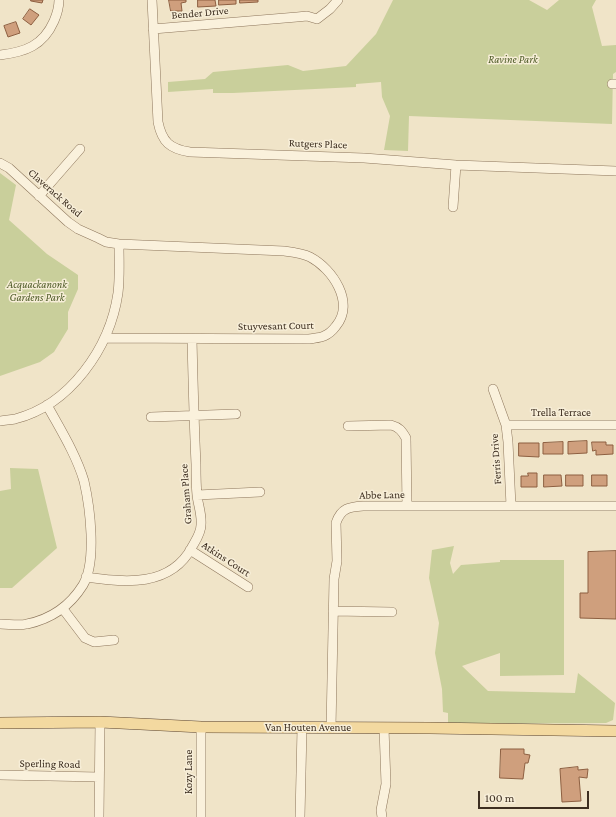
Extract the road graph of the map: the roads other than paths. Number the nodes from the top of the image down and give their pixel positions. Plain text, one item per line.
1 (60, 0) edge
2 (152, 0) edge
3 (338, 0) edge
4 (153, 29) junction
5 (0, 55) edge
6 (80, 148) dead end
7 (0, 163) edge
8 (456, 165) junction
9 (616, 171) edge
10 (39, 196) junction
11 (453, 206) dead end
12 (119, 244) junction
13 (105, 338) junction
14 (192, 340) junction
15 (493, 389) dead end
16 (46, 405) junction
17 (236, 414) dead end
18 (194, 415) junction
19 (151, 417) dead end
20 (0, 421) edge
21 (506, 425) junction
22 (616, 425) edge
23 (348, 426) dead end
24 (260, 492) dead end
25 (197, 495) junction
26 (407, 506) junction
27 (511, 506) junction
28 (616, 506) edge
29 (190, 550) junction
30 (86, 577) junction
31 (248, 587) dead end
32 (62, 609) junction
33 (333, 611) junction
34 (392, 612) dead end
35 (0, 624) edge
36 (114, 640) dead end
37 (100, 722) junction
38 (0, 723) edge
39 (201, 728) junction
40 (302, 728) junction
41 (331, 728) junction
42 (384, 728) junction
43 (616, 731) edge
44 (0, 775) edge
45 (99, 777) junction
46 (99, 817) edge
47 (201, 817) edge
48 (300, 817) edge
49 (382, 817) edge

1 - 5 street
2 - 4 street, Rutgers Place
3 - 4 street, Bender Drive
4 - 8 street, Rutgers Place
6 - 10 street
7 - 10 street, Claverack Road
8 - 9 street, Rutgers Place
8 - 11 street
10 - 12 street, Claverack Road
12 - 13 street
12 - 14 street, Stuyvesant Court
13 - 14 street, Stuyvesant Court
13 - 16 street
14 - 18 street, Graham Place
15 - 21 street, Ferris Drive
16 - 20 street
16 - 30 street
17 - 18 street
18 - 19 street
18 - 25 street, Graham Place
21 - 22 street, Trella Terrace
21 - 27 street, Ferris Drive
23 - 26 street
24 - 25 street
25 - 29 street, Graham Place
26 - 27 street, Abbe Lane
26 - 33 street, Abbe Lane
27 - 28 street, Abbe Lane
29 - 30 street, Graham Place
29 - 31 street, Atkins Court
30 - 32 street
32 - 35 street
32 - 36 street
33 - 34 street
33 - 41 street, Abbe Lane
37 - 38 main road, Van Houten Avenue
37 - 39 main road, Van Houten Avenue
37 - 45 street
39 - 40 main road, Van Houten Avenue
39 - 47 street, Kozy Lane
40 - 41 main road, Van Houten Avenue
40 - 48 street
41 - 42 main road, Van Houten Avenue
42 - 43 main road, Van Houten Avenue
42 - 49 street
44 - 45 street, Sperling Road
45 - 46 street

